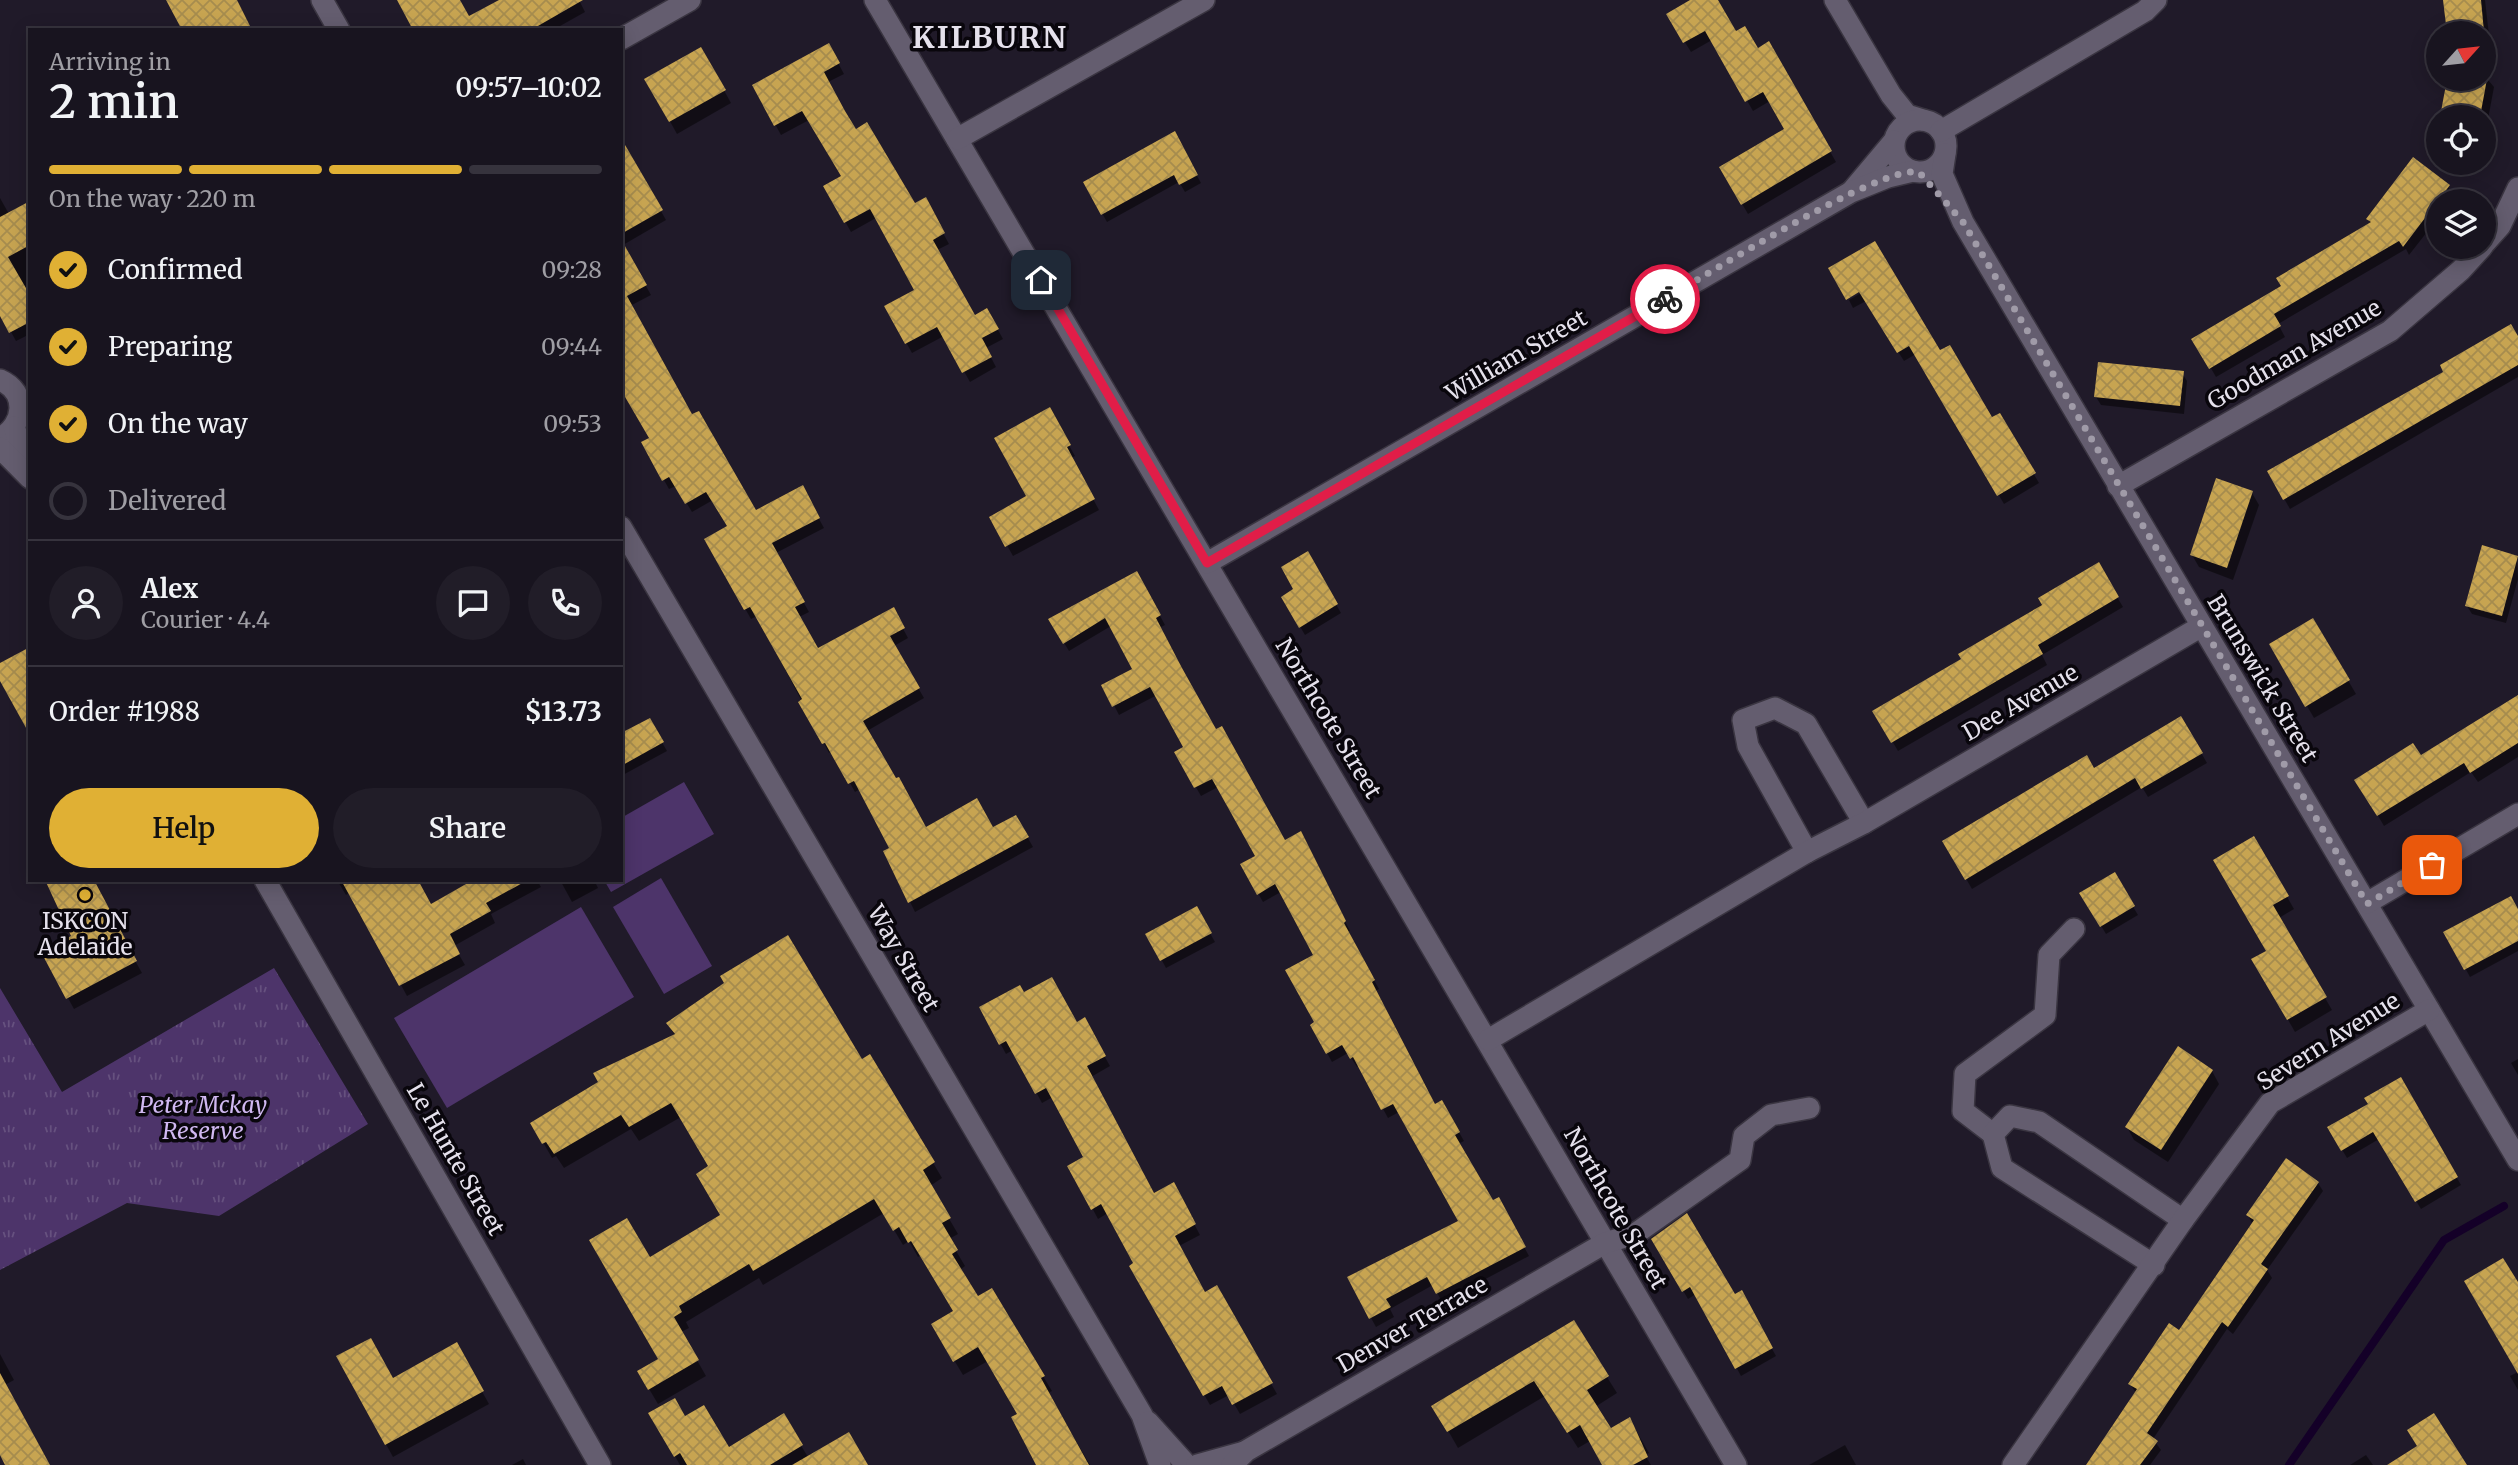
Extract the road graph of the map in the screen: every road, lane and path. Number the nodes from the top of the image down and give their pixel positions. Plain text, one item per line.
1 (322, 0) edge
2 (690, 0) edge
3 (875, 0) edge
4 (1204, 0) edge
5 (1835, 0) edge
6 (2156, 0) edge
7 (338, 28) edge
8 (623, 38) edge
9 (1880, 79) junction
10 (1932, 125) junction
11 (1896, 136) junction
12 (957, 139) junction
13 (1945, 154) junction
14 (1916, 172) junction
15 (2518, 188) edge
16 (1851, 192) junction
17 (1963, 222) junction
18 (2496, 230) edge
19 (2471, 259) edge
20 (18, 390) edge
21 (7, 432) edge
22 (0, 448) edge
23 (28, 466) edge
24 (28, 476) edge
25 (2118, 486) junction
26 (623, 530) edge
27 (1207, 563) junction
28 (2202, 626) junction
29 (2518, 814) edge
30 (1864, 823) junction
31 (1807, 852) junction
32 (266, 882) edge
33 (2367, 904) junction
34 (2074, 929) dead end
35 (2428, 1010) junction
36 (1488, 1040) junction
37 (1809, 1108) dead end
38 (1993, 1134) junction
39 (2518, 1160) edge
40 (2183, 1220) junction
41 (1605, 1242) junction
42 (2154, 1265) junction
43 (1142, 1415) junction
44 (1239, 1458) edge
45 (1188, 1464) edge
46 (600, 1465) edge
47 (1160, 1465) edge
48 (1736, 1465) edge
49 (2013, 1465) edge

1 - 7 street
2 - 8 street
3 - 12 street, Northcote Street
4 - 12 street
5 - 9 street
6 - 10 street
9 - 10 street
9 - 11 street
10 - 11 street
10 - 13 street
11 - 14 street
11 - 16 street, William Street
12 - 27 street, Northcote Street
13 - 14 street
13 - 17 street, Brunswick Street
14 - 16 street, William Street
14 - 17 street, Brunswick Street
15 - 18 street, Goodman Avenue
16 - 27 street, William Street
17 - 25 street, Brunswick Street
19 - 25 street, Goodman Avenue
20 - 21 street
21 - 23 street
22 - 24 street
25 - 28 street, Brunswick Street
26 - 43 street, Way Street
27 - 36 street, Northcote Street
28 - 30 street, Dee Avenue
28 - 33 street, Brunswick Street
29 - 33 street
30 - 31 street, Dee Avenue
30 - 31 street
31 - 36 street, Dee Avenue
32 - 46 street, Le Hunte Street
33 - 35 street, Brunswick Street
34 - 38 street
35 - 39 street, Brunswick Street
35 - 40 street, Severn Avenue
36 - 41 street, Northcote Street
37 - 41 street, Denver Terrace
38 - 40 street
38 - 42 street
40 - 42 street, Severn Avenue
41 - 44 street, Denver Terrace
41 - 48 street, Northcote Street
42 - 49 street, Severn Avenue
43 - 45 street, Way Street
43 - 47 street, Way Street
44 - 45 street, Denver Terrace

